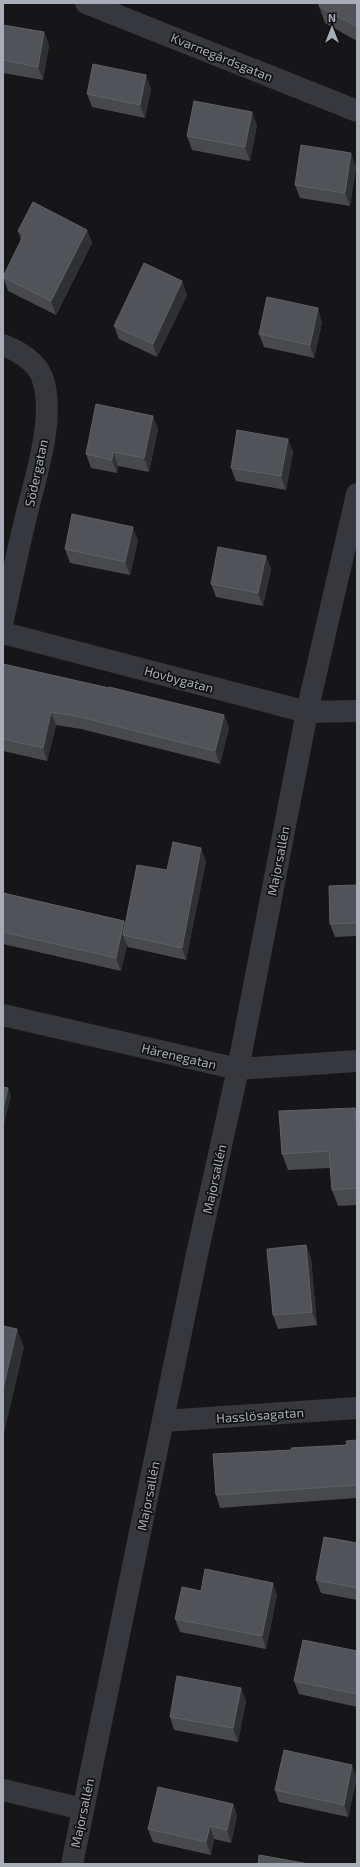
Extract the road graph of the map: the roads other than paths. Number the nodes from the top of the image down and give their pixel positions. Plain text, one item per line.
1 (86, 3) edge
2 (357, 111) edge
3 (3, 345) edge
4 (357, 494) edge
5 (3, 620) edge
6 (3, 633) edge
7 (357, 711) edge
8 (307, 712) junction
9 (3, 1015) edge
10 (357, 1061) edge
11 (238, 1069) junction
12 (357, 1408) edge
13 (163, 1421) junction
14 (3, 1790) edge
15 (83, 1809) junction
16 (72, 1864) edge

1 - 2 street, Kvarnegårdsgatan
3 - 5 street, Södergatan
4 - 8 street, Majorsallén
6 - 8 street, Hovbygatan
7 - 8 street, Hovbygatan
8 - 11 street, Majorsallén
9 - 11 street, Härenegatan
10 - 11 street, Härenegatan
11 - 13 street, Majorsallén
12 - 13 street, Hasslösagatan
13 - 15 street, Majorsallén
14 - 15 street
15 - 16 street, Majorsallén

